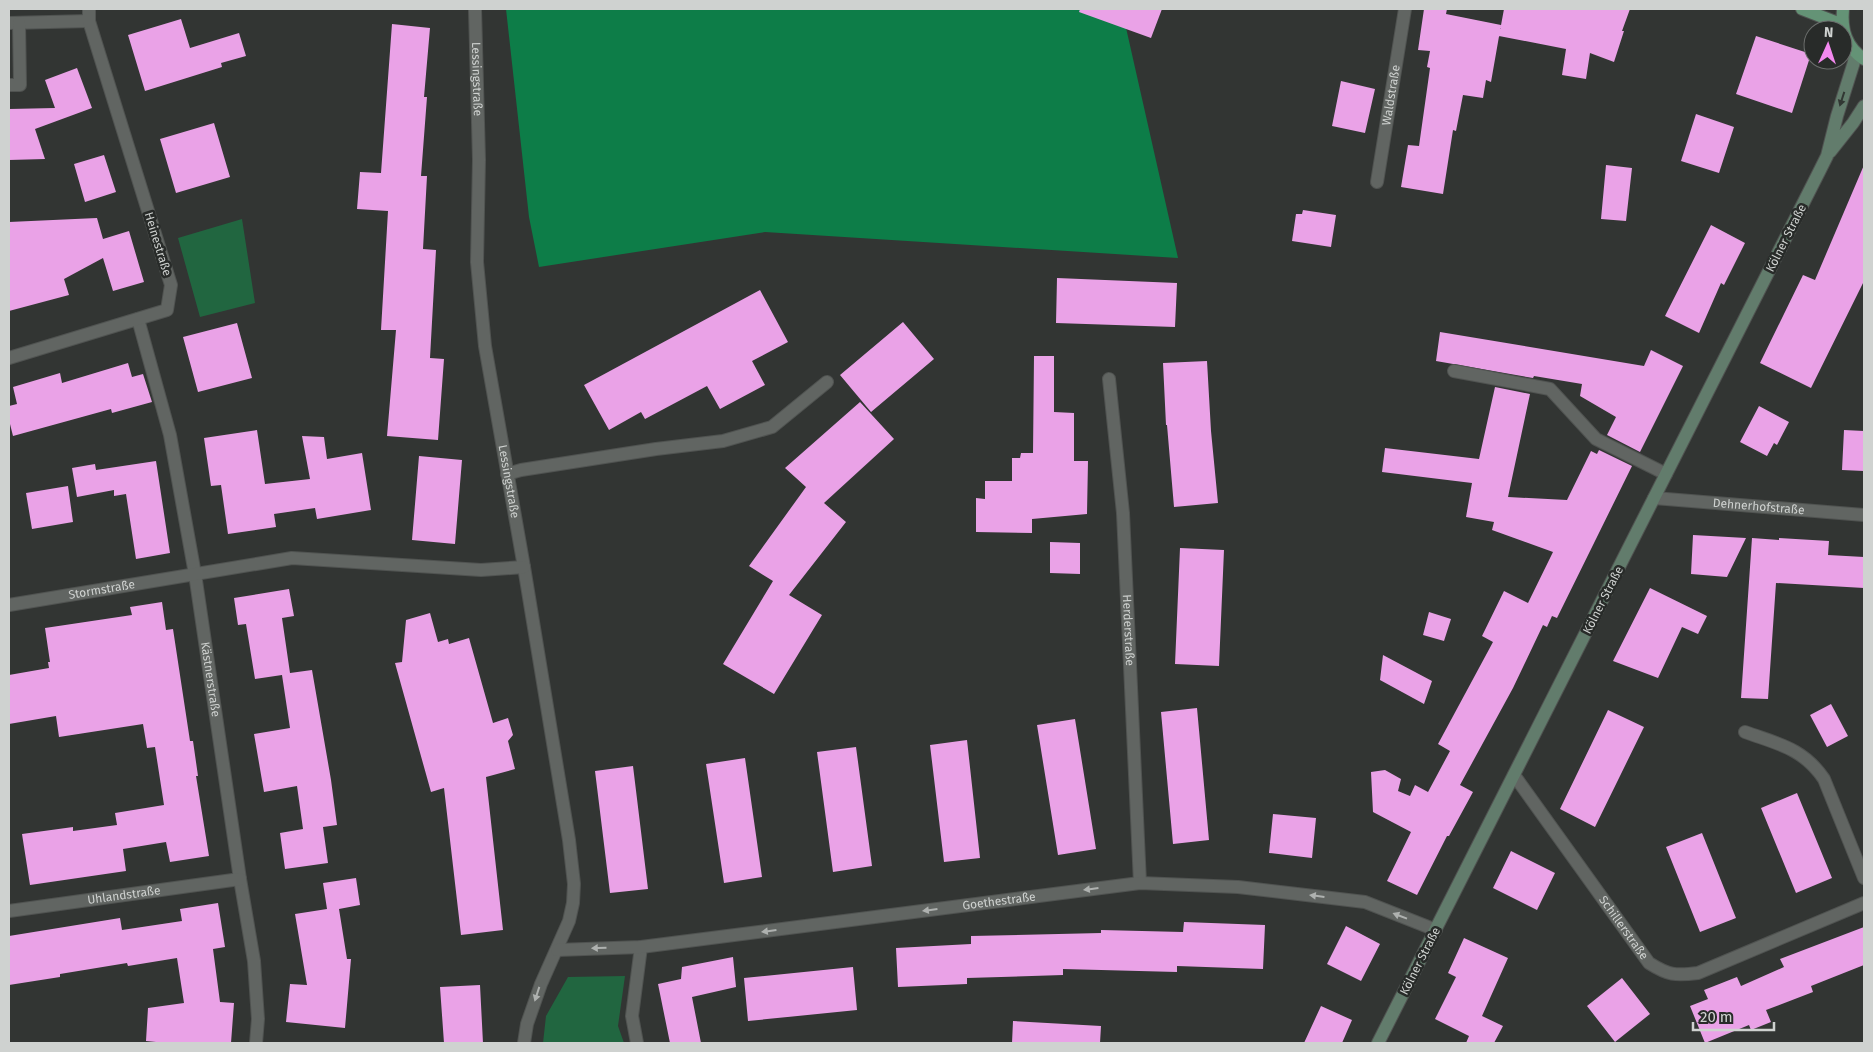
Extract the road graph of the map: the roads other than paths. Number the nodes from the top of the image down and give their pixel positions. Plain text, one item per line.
1 (475, 9) edge
2 (1404, 9) edge
3 (1802, 9) edge
4 (89, 15) edge
5 (1830, 20) edge
6 (14, 23) edge
7 (1860, 56) edge
8 (9, 85) edge
9 (1864, 106) edge
10 (1827, 156) junction
11 (1377, 182) dead end
12 (138, 319) junction
13 (9, 358) edge
14 (1454, 370) dead end
15 (1109, 379) dead end
16 (827, 382) dead end
17 (507, 474) junction
18 (1666, 474) junction
19 (1654, 498) junction
20 (1864, 515) edge
21 (524, 567) junction
22 (195, 574) junction
23 (9, 605) edge
24 (1745, 732) dead end
25 (1514, 775) junction
26 (1864, 878) edge
27 (240, 879) junction
28 (1140, 883) junction
29 (1864, 903) edge
30 (9, 911) edge
31 (1436, 930) junction
32 (641, 947) junction
33 (558, 950) junction
34 (256, 1043) edge
35 (524, 1043) edge
36 (637, 1043) edge
37 (1378, 1043) edge

1 - 17 street, Lessingstraße
2 - 11 street, Waldstraße
3 - 5 main road
4 - 6 street, Heinestraße
4 - 12 street, Heinestraße
6 - 8 street, Heinestraße
7 -> 10 main road, Kölner Straße
9 - 10 main road, Kölner Straße
10 - 18 main road, Kölner Straße
12 - 13 street, Heinestraße
12 - 22 street, Kästnerstraße
14 - 18 street
15 - 28 street, Herderstraße
16 - 17 street
17 - 21 street, Lessingstraße
18 - 19 main road, Kölner Straße
19 - 20 street, Dehnerhofstraße
19 - 25 main road, Kölner Straße
21 - 22 street, Stormstraße
21 - 33 street, Lessingstraße
22 - 23 street, Stormstraße
22 - 27 street, Kästnerstraße
24 - 26 street
25 - 29 street, Schillerstraße
25 - 31 main road, Kölner Straße
27 - 30 street, Uhlandstraße
27 - 34 street, Kästnerstraße
31 -> 28 street, Goethestraße
28 -> 32 street, Goethestraße
31 - 37 main road, Kölner Straße
32 -> 33 street, Goethestraße
32 - 36 street
33 -> 35 street, Lessingstraße

